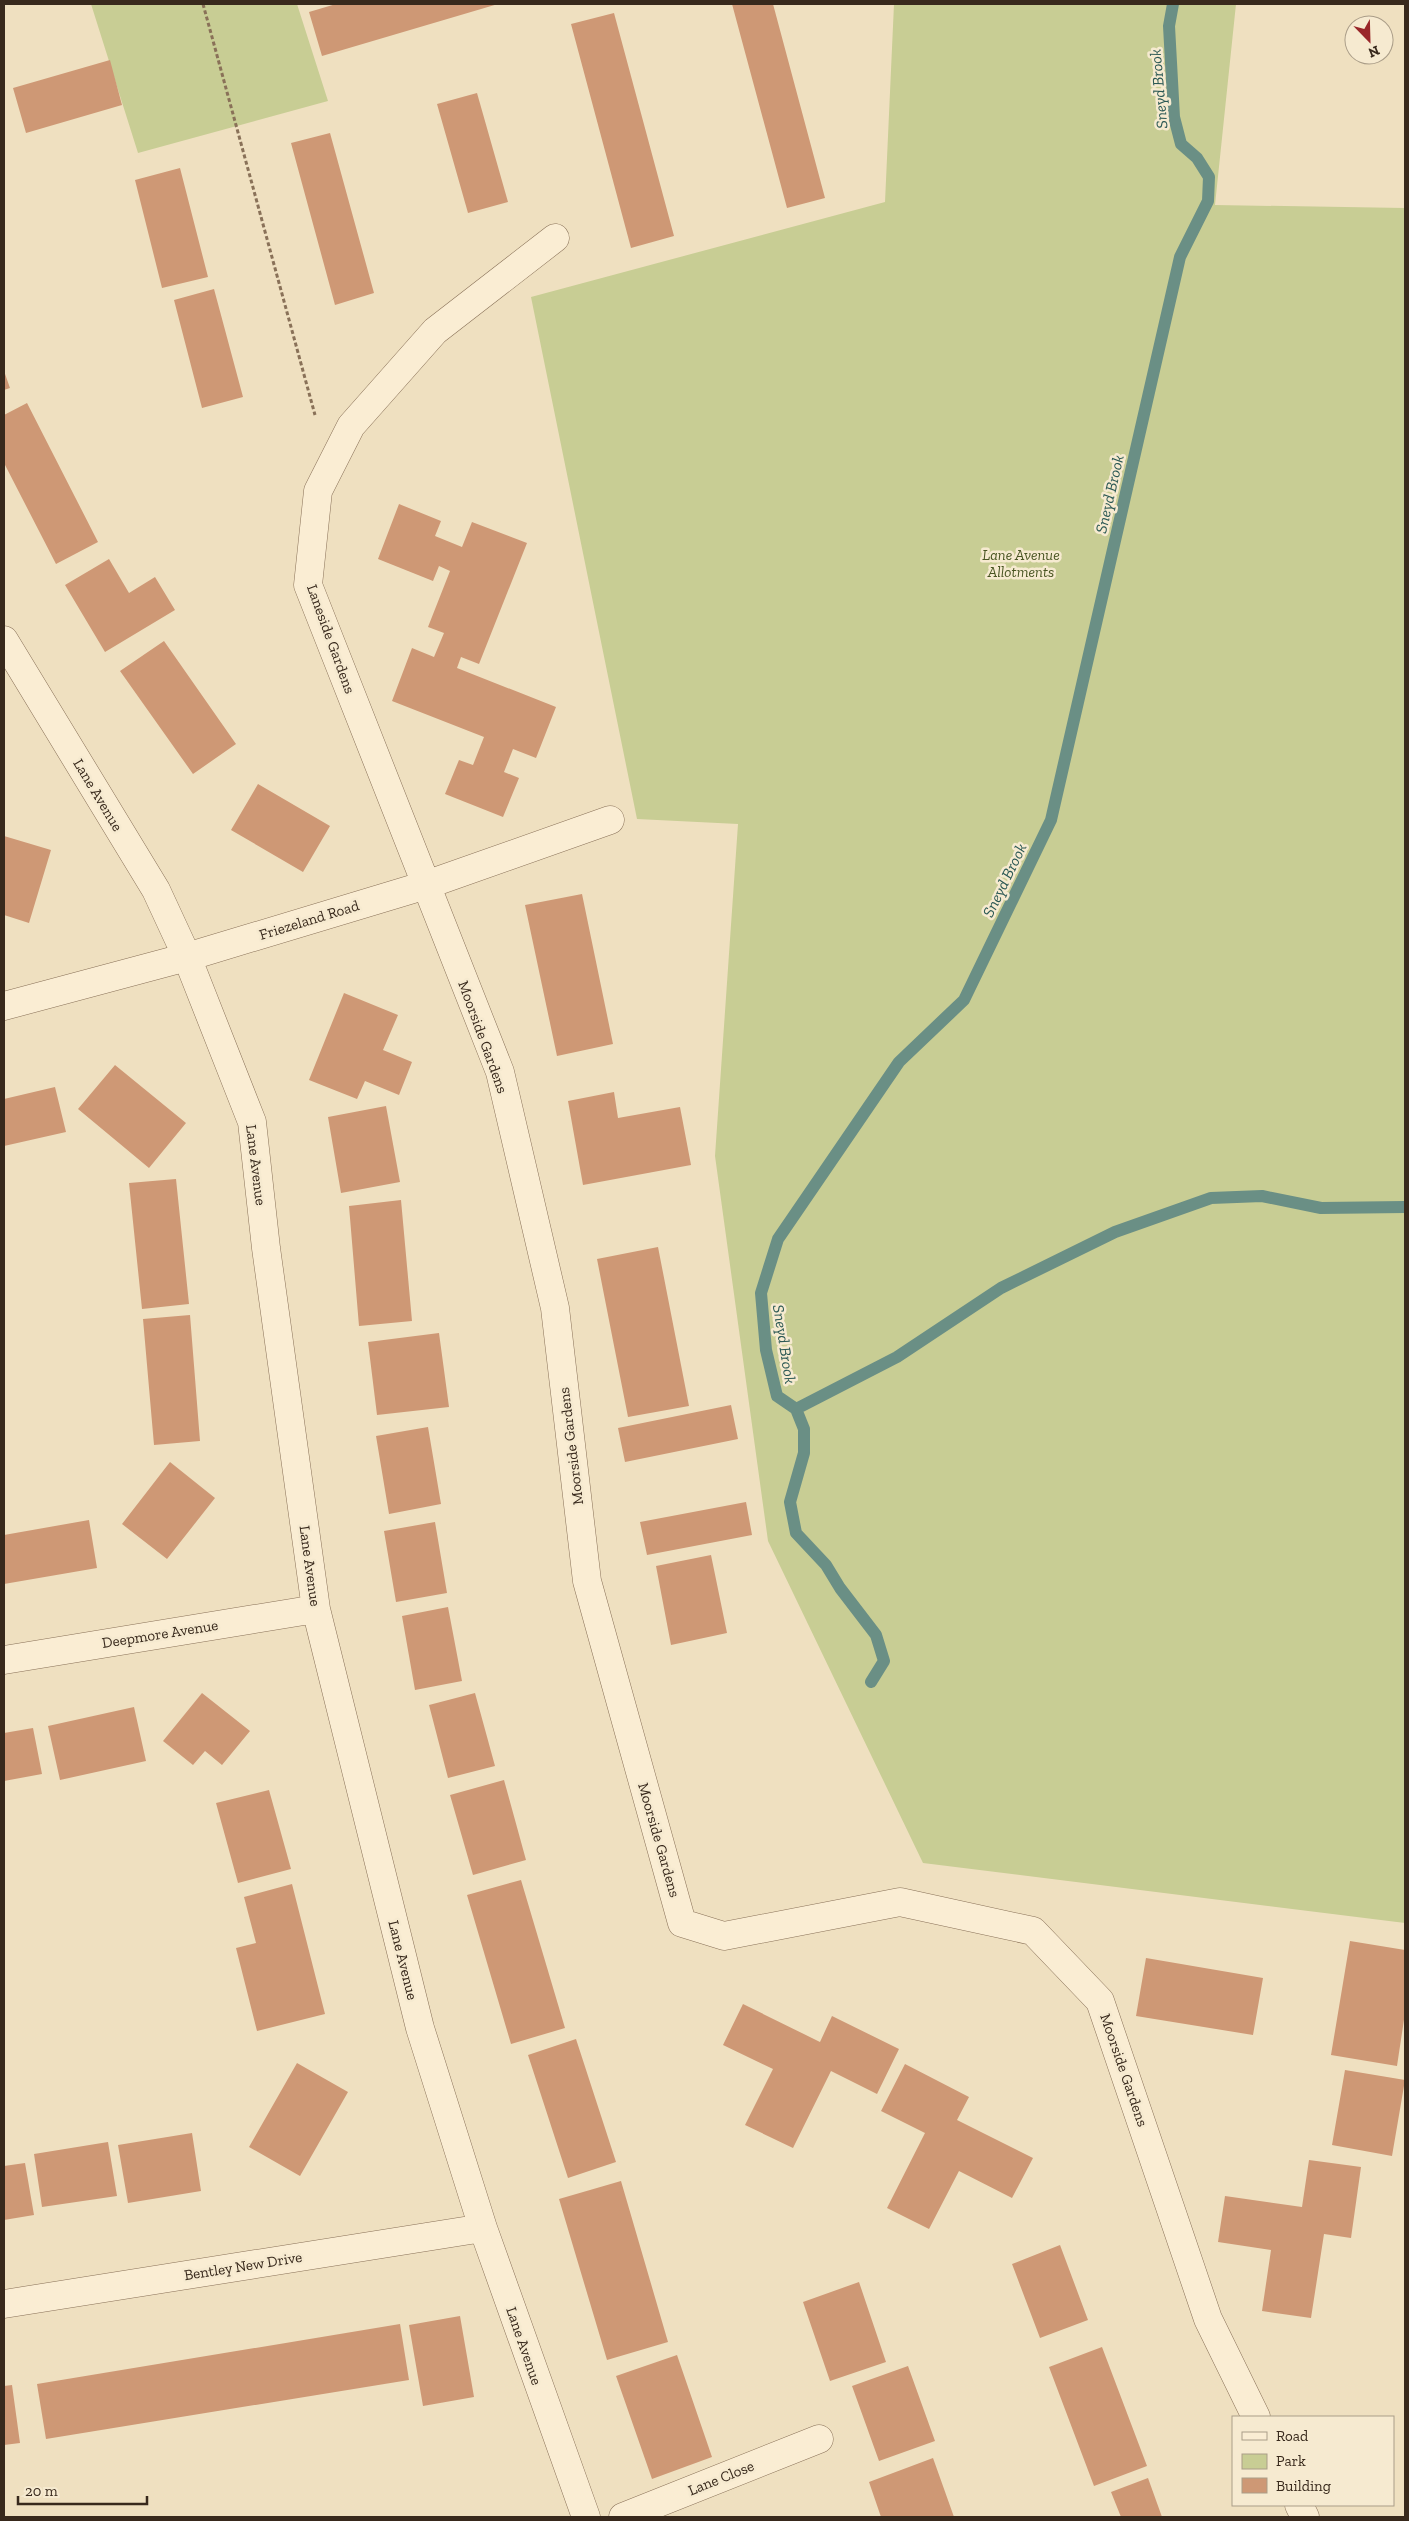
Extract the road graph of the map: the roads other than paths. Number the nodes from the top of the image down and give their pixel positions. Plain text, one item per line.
1 (555, 238) dead end
2 (4, 640) edge
3 (610, 820) dead end
4 (426, 885) junction
5 (187, 957) junction
6 (4, 1006) edge
7 (316, 1609) junction
8 (4, 1660) edge
9 (483, 2228) junction
10 (4, 2304) edge
11 (1256, 2416) edge
12 (819, 2439) dead end
13 (586, 2517) edge
14 (623, 2517) edge

1 - 4 street, Laneside Gardens
2 - 5 street, Lane Avenue
3 - 4 street, Friezeland Road
4 - 5 street, Friezeland Road
4 - 11 street, Moorside Gardens
5 - 6 street, Friezeland Road
5 - 7 street, Lane Avenue
7 - 8 street, Deepmore Avenue
7 - 9 street, Lane Avenue
9 - 10 street, Bentley New Drive
9 - 13 street, Lane Avenue
12 - 14 street, Lane Close

